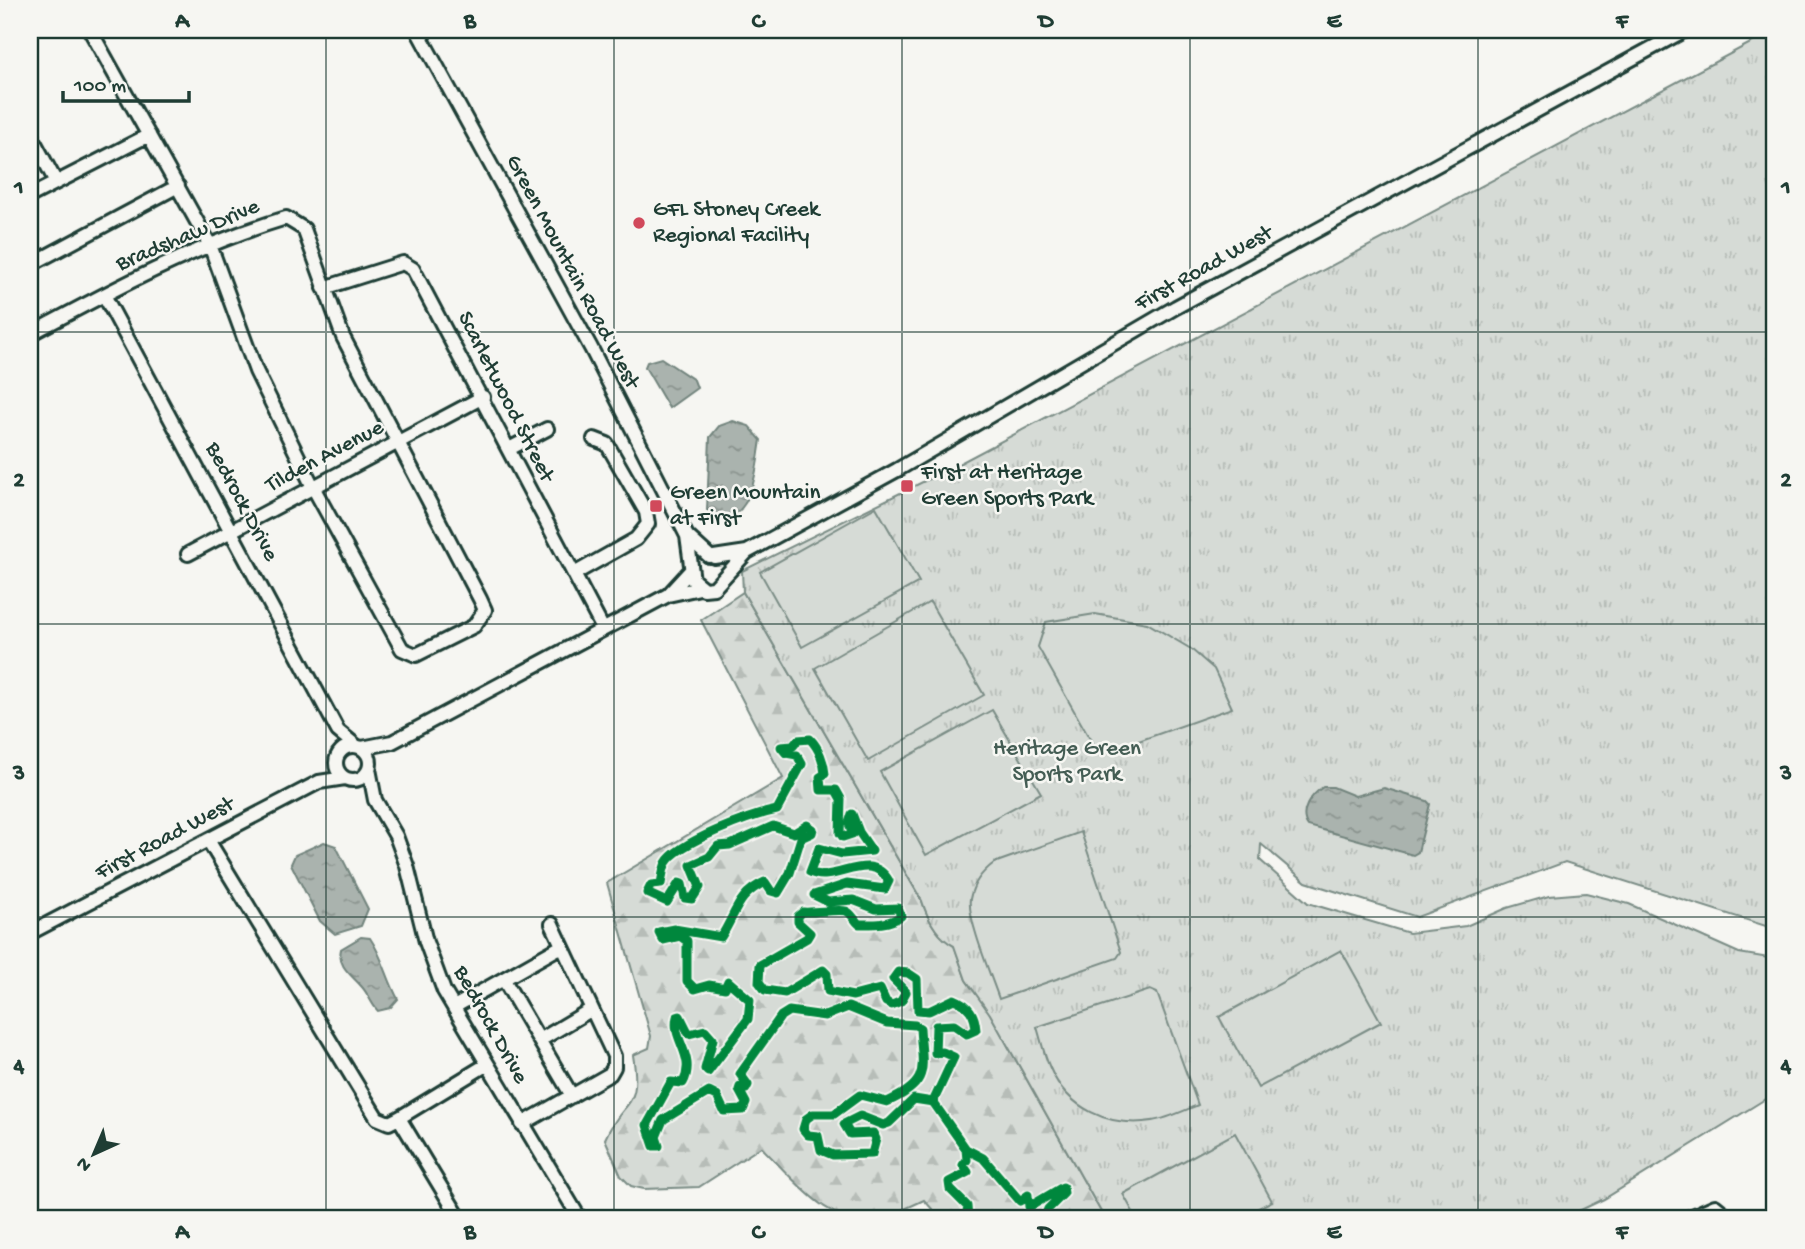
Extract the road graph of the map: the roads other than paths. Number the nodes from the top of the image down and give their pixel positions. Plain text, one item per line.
1 (90, 30) edge
2 (417, 30) edge
3 (1685, 30) edge
4 (30, 134) edge
5 (149, 135) junction
6 (56, 182) junction
7 (178, 186) junction
8 (30, 196) edge
9 (211, 246) junction
10 (30, 265) edge
11 (324, 288) junction
12 (104, 295) junction
13 (30, 334) edge
14 (483, 397) junction
15 (547, 429) dead end
16 (594, 439) dead end
17 (398, 442) junction
18 (509, 449) junction
19 (313, 487) junction
20 (233, 531) junction
21 (687, 536) junction
22 (747, 552) junction
23 (188, 554) dead end
24 (711, 556) junction
25 (692, 568) junction
26 (574, 574) junction
27 (724, 578) junction
28 (700, 587) junction
29 (668, 595) junction
30 (603, 629) junction
31 (338, 732) junction
32 (391, 742) junction
33 (359, 747) junction
34 (338, 757) junction
35 (370, 766) junction
36 (348, 779) junction
37 (319, 782) junction
38 (375, 800) junction
39 (208, 840) junction
40 (552, 925) dead end
41 (30, 933) edge
42 (562, 946) junction
43 (504, 980) junction
44 (454, 1007) junction
45 (592, 1009) junction
46 (540, 1040) junction
47 (486, 1065) junction
48 (572, 1096) junction
49 (399, 1118) junction
50 (522, 1124) junction
51 (460, 1219) edge
52 (580, 1219) edge
53 (1686, 1219) edge
54 (1731, 1219) edge

1 - 5 street
2 - 21 street, Green Mountain Road West
3 - 22 street, First Road West
4 - 6 street
5 - 6 street
5 - 7 street
6 - 8 street
7 - 9 street
7 - 10 street
9 - 11 street, Bradshaw Drive
9 - 12 street, Bradshaw Drive
9 - 19 street
11 - 14 street, Scarletwood Street
11 - 17 street, Bradshaw Drive
12 - 13 street, Bradshaw Drive
12 - 20 street, Bedrock Drive
14 - 17 street, Tilden Avenue
14 - 18 street, Scarletwood Street
15 - 18 street
16 - 26 street
17 - 19 street, Tilden Avenue
17 - 19 street, Bradshaw Drive
18 - 26 street, Scarletwood Street
19 - 20 street, Tilden Avenue
20 - 23 street, Tilden Avenue
20 - 31 street, Bedrock Drive
21 - 24 street, Green Mountain Road West
21 - 25 street, Green Mountain Road West
22 - 24 street, First Road West
22 - 27 street, First Road West
24 - 25 street
24 - 27 street
25 - 28 street
25 - 29 street, First Road West
26 - 30 street, Scarletwood Street
27 - 28 street
28 - 29 street, First Road West
29 - 30 street, First Road West
30 - 32 street, First Road West
31 - 33 street, Bedrock Drive
31 - 34 street, Bedrock Drive
32 - 33 street, First Road West
32 - 35 street, First Road West
33 - 34 street, First Road West
33 - 35 street
34 - 36 street
34 - 37 street, First Road West
35 - 36 street, First Road West
35 - 38 street, Bedrock Drive
36 - 37 street, First Road West
36 - 38 street, Bedrock Drive
37 - 39 street, First Road West
38 - 44 street, Bedrock Drive
39 - 41 street, First Road West
39 - 49 street
40 - 42 street
42 - 43 street
42 - 45 street
43 - 44 street
43 - 46 street
44 - 47 street, Bedrock Drive
45 - 46 street
45 - 48 street
46 - 48 street
47 - 49 street
47 - 50 street, Bedrock Drive
48 - 50 street
49 - 51 street
50 - 52 street, Bedrock Drive
53 - 54 street

